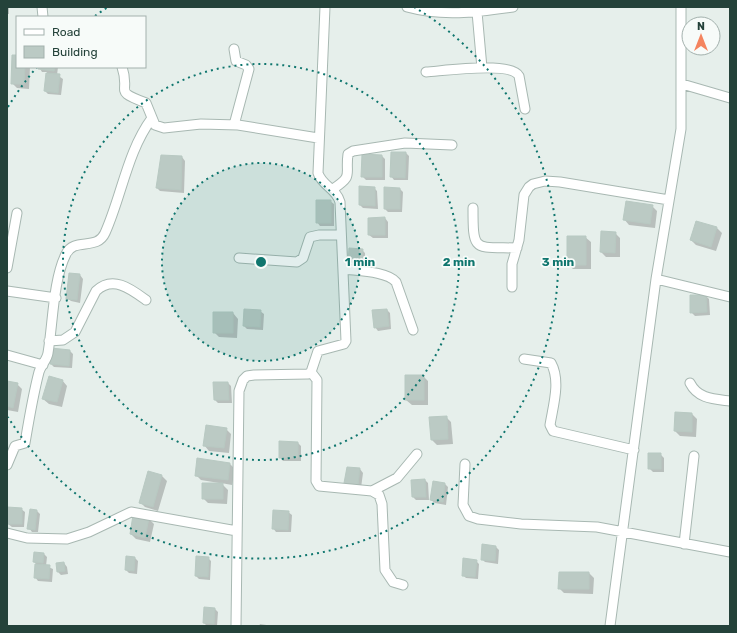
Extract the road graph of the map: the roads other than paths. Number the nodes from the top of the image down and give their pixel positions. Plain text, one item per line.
1 (325, 7) edge
2 (407, 7) edge
3 (513, 7) edge
4 (681, 7) edge
5 (472, 11) edge
6 (234, 49) dead end
7 (122, 68) edge
8 (482, 68) junction
9 (426, 72) dead end
10 (682, 84) junction
11 (730, 98) edge
12 (525, 109) dead end
13 (152, 118) junction
14 (234, 125) junction
15 (318, 138) junction
16 (452, 145) dead end
17 (333, 189) junction
18 (669, 200) junction
19 (473, 208) dead end
20 (17, 213) dead end
21 (341, 235) junction
22 (516, 248) junction
23 (239, 258) dead end
24 (7, 268) edge
25 (343, 269) junction
26 (656, 279) junction
27 (512, 287) dead end
28 (7, 291) edge
29 (730, 297) edge
30 (56, 298) junction
31 (146, 300) dead end
32 (413, 330) dead end
33 (49, 341) junction
34 (7, 355) edge
35 (524, 359) dead end
36 (43, 365) junction
37 (311, 372) junction
38 (690, 383) dead end
39 (730, 401) edge
40 (634, 450) junction
41 (417, 454) dead end
42 (694, 456) dead end
43 (465, 464) dead end
44 (7, 465) edge
45 (372, 491) junction
46 (237, 531) junction
47 (623, 532) junction
48 (7, 533) edge
49 (684, 544) junction
50 (730, 552) edge
51 (403, 585) dead end
52 (236, 626) edge
53 (610, 626) edge

1 - 15 street
2 - 5 street
3 - 5 street
4 - 10 street
5 - 8 street
6 - 14 street
7 - 13 street
8 - 9 street
8 - 12 street
10 - 11 street
10 - 18 street
13 - 14 street
13 - 30 street
14 - 15 street
15 - 17 street
16 - 17 street
17 - 21 street
18 - 22 street
18 - 26 street
19 - 22 street
20 - 24 street
21 - 23 street
21 - 25 street
22 - 27 street
25 - 32 street
25 - 37 street
26 - 29 street
26 - 40 street
28 - 30 street
30 - 33 street
31 - 33 street
33 - 36 street
34 - 36 street
35 - 40 street
36 - 44 street
37 - 45 street
37 - 46 street
38 - 39 street
40 - 47 street
41 - 45 street
42 - 49 street
43 - 47 street
45 - 51 street
46 - 48 street
46 - 52 street
47 - 49 street
47 - 53 street
49 - 50 street

